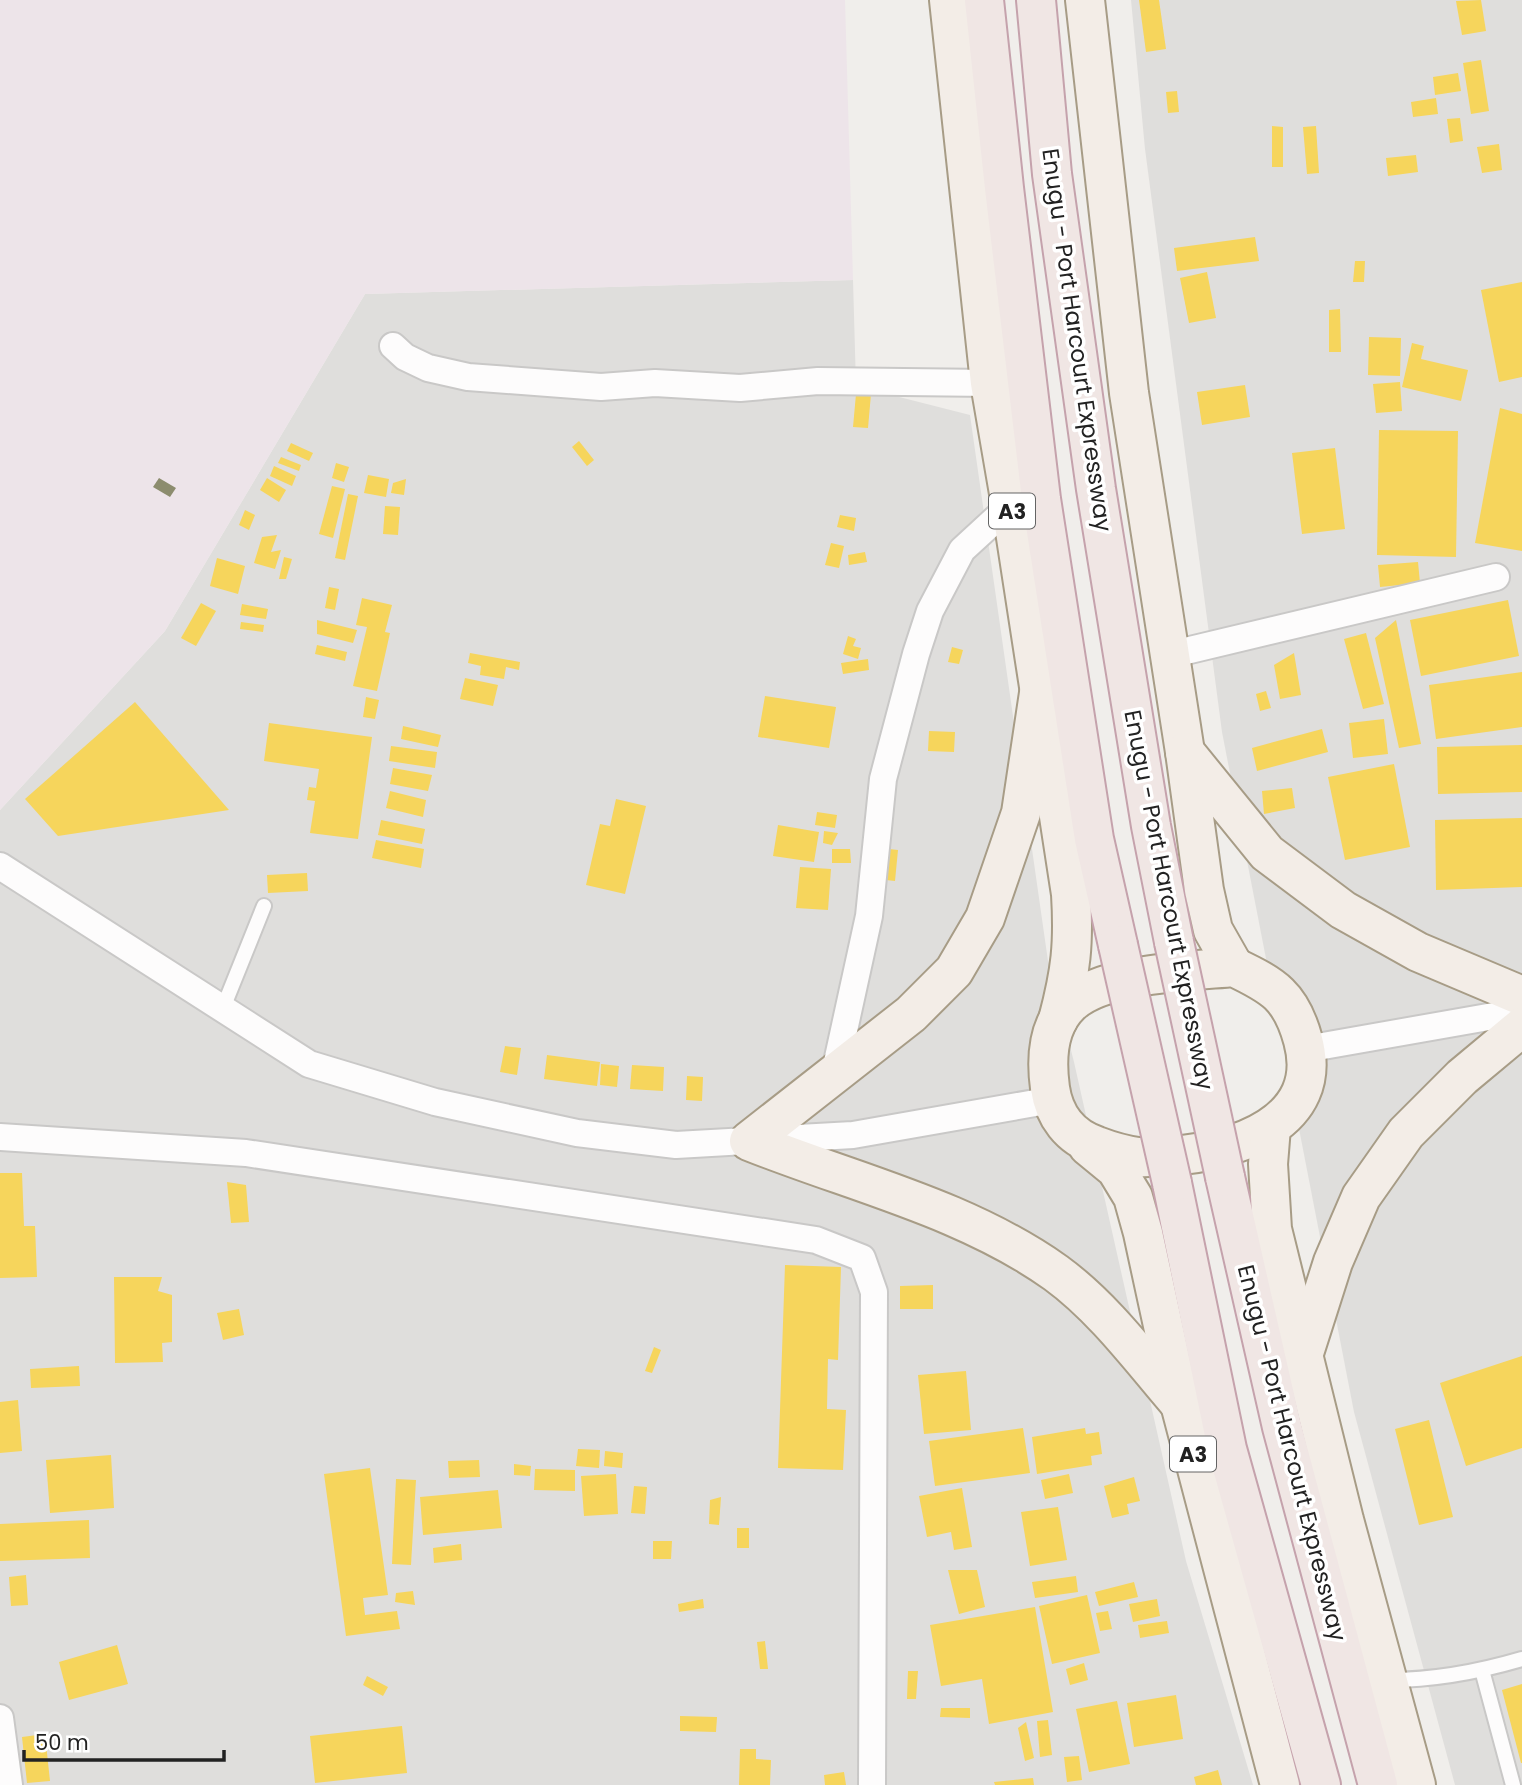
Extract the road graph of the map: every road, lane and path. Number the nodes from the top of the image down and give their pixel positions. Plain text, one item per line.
1 (949, 0) edge
2 (984, 0) edge
3 (1036, 0) edge
4 (1085, 0) edge
5 (393, 346) dead end
6 (990, 383) junction
7 (1011, 505) junction
8 (1496, 577) dead end
9 (1169, 654) junction
10 (1039, 693) junction
11 (1185, 752) junction
12 (0, 866) edge
13 (264, 906) dead end
14 (1234, 967) junction
15 (1522, 996) edge
16 (223, 1008) junction
17 (1522, 1011) edge
18 (1058, 1020) junction
19 (1522, 1027) edge
20 (1306, 1049) junction
21 (834, 1076) junction
22 (1052, 1100) junction
23 (1271, 1128) junction
24 (0, 1137) edge
25 (749, 1140) junction
26 (1081, 1141) junction
27 (1303, 1358) junction
28 (1180, 1404) junction
29 (1522, 1659) edge
30 (1482, 1671) junction
31 (1386, 1680) junction
32 (0, 1718) edge
33 (9, 1785) edge
34 (872, 1785) edge
35 (1280, 1785) edge
36 (1321, 1785) edge
37 (1378, 1785) edge
38 (1416, 1785) edge
39 (1513, 1785) edge

1 - 6 main road, A3
2 - 36 highway, A3, bridge
3 - 37 highway, Enugu - Port Harcourt Expressway, bridge
4 - 9 main road, Enugu - Port Harcourt Expressway
5 - 6 street
6 - 7 main road, A3
7 - 10 main road, A3
7 - 21 street
8 - 9 street
9 - 11 main road, Enugu - Port Harcourt Expressway
10 - 18 main road, A3
10 - 21 main road
11 - 14 main road, Enugu - Port Harcourt Expressway
11 - 15 main road
12 - 16 street
13 - 16 lane
14 - 18 main road
14 - 20 main road
16 - 25 street
17 - 20 street
18 - 22 main road, A3
19 - 27 main road
20 - 23 main road
21 - 25 main road
22 - 25 street
22 - 26 main road, A3
23 - 26 main road
23 - 27 main road, Enugu - Port Harcourt Expressway
24 - 34 street
25 - 28 main road
26 - 28 main road, A3
27 - 31 main road, Enugu - Port Harcourt Expressway
28 - 35 main road, A3
29 - 30 lane
30 - 31 lane
30 - 39 lane
31 - 38 main road, Enugu - Port Harcourt Expressway
32 - 33 street

